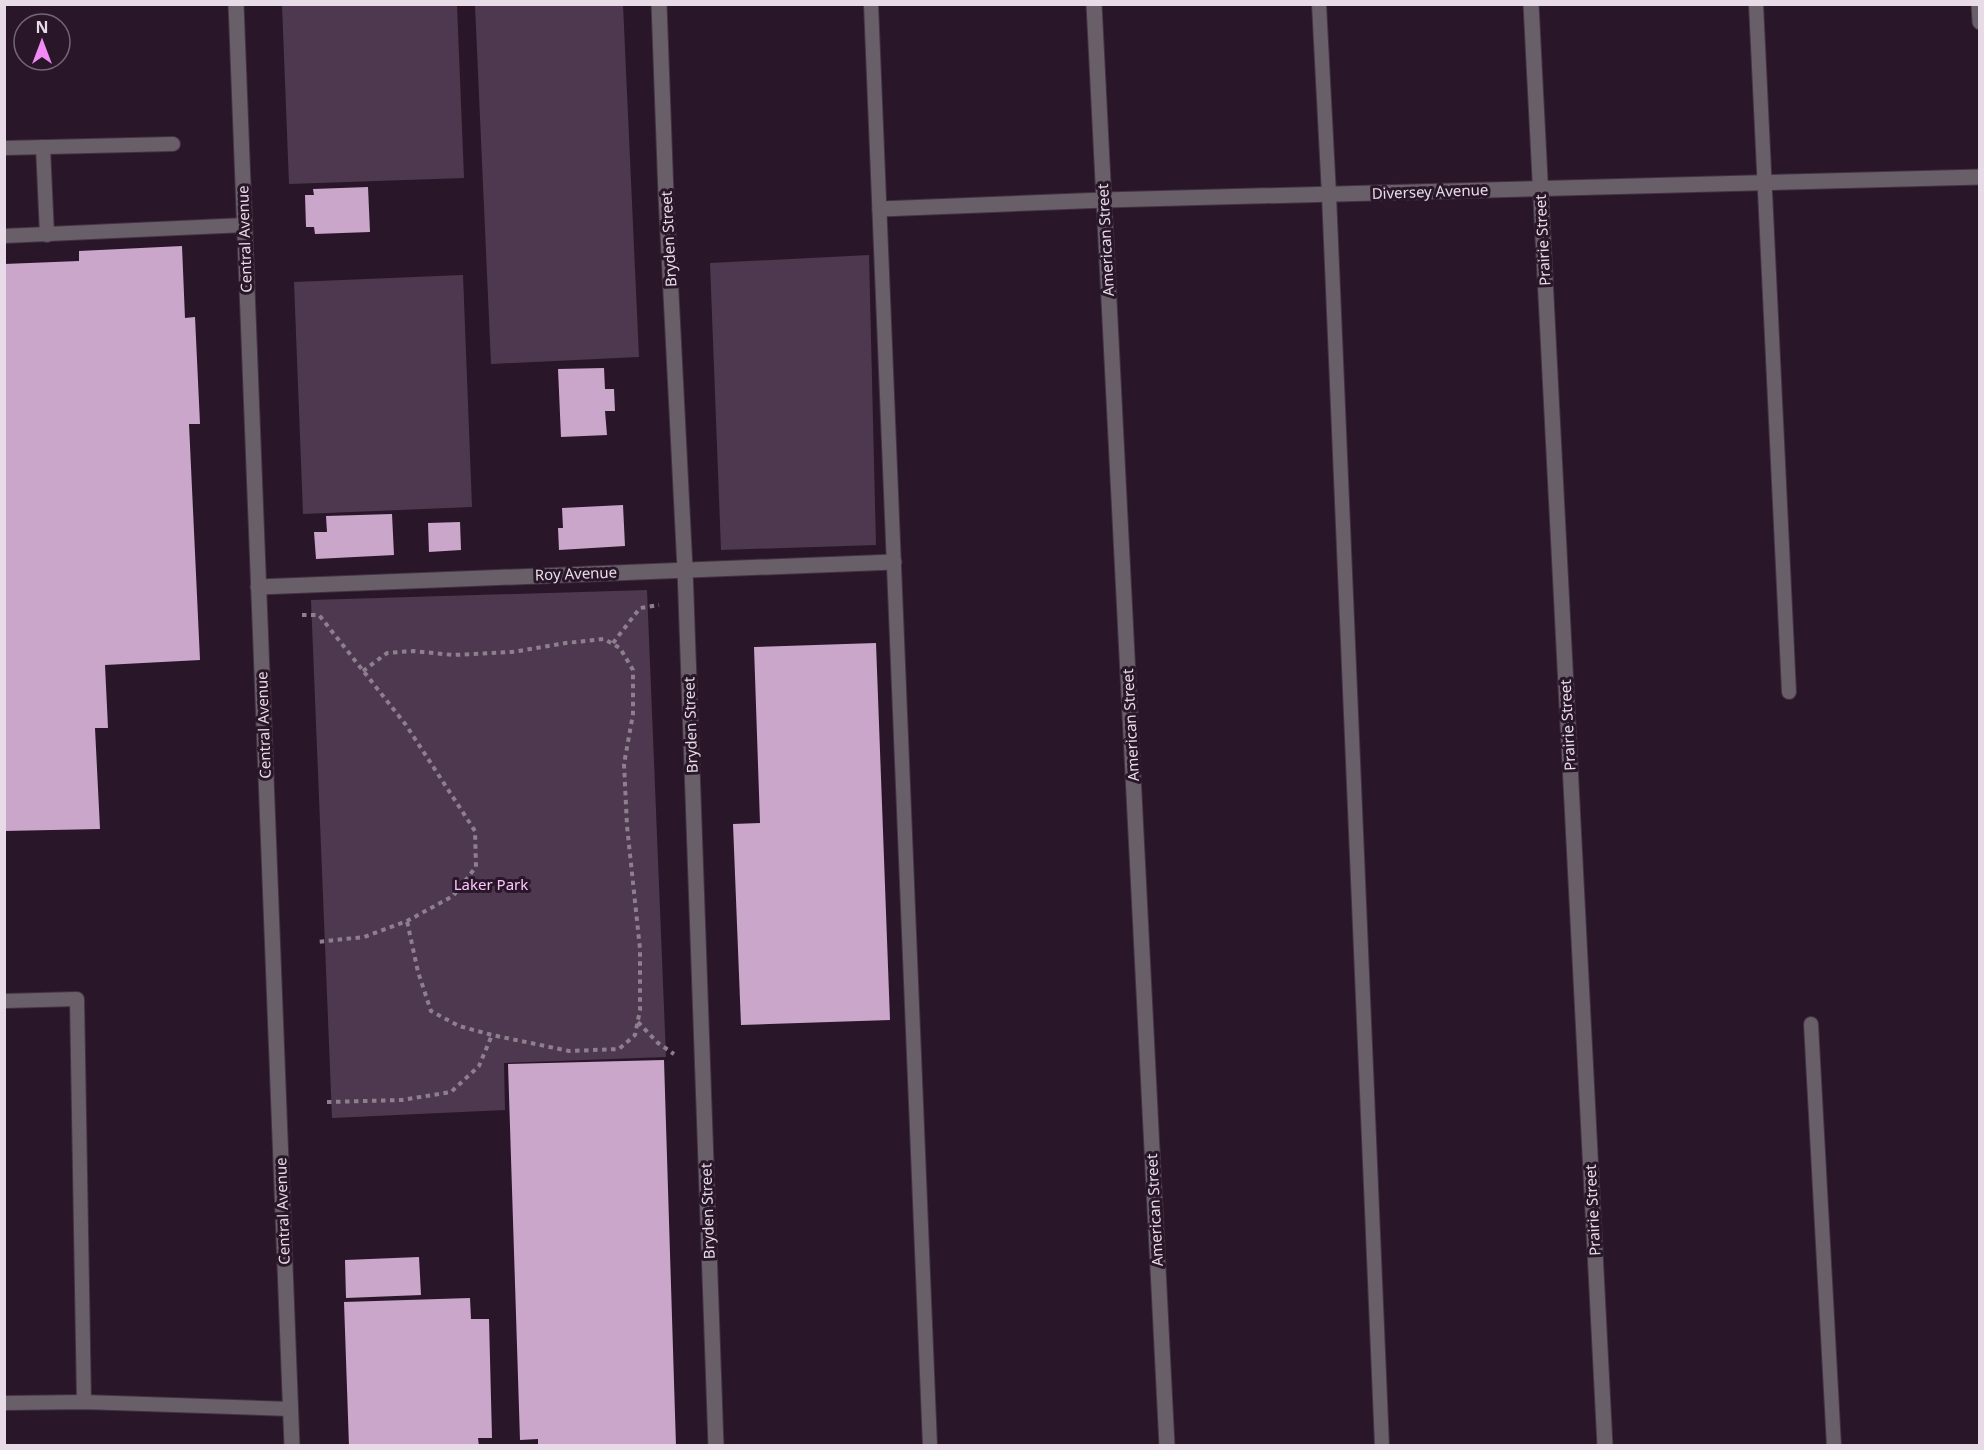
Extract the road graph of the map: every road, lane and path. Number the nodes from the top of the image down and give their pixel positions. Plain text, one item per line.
1 (236, 4) edge
2 (659, 4) edge
3 (872, 4) edge
4 (1094, 4) edge
5 (1319, 4) edge
6 (1531, 4) edge
7 (1756, 4) edge
8 (1979, 4) edge
9 (1980, 22) edge
10 (173, 144) dead end
11 (43, 147) junction
12 (4, 148) edge
13 (1980, 177) edge
14 (1764, 183) junction
15 (1540, 189) junction
16 (1329, 195) junction
17 (1104, 200) junction
18 (880, 209) junction
19 (245, 225) junction
20 (46, 235) junction
21 (4, 236) edge
22 (894, 562) junction
23 (685, 569) junction
24 (258, 587) junction
25 (659, 605) dead end
26 (302, 615) dead end
27 (613, 643) junction
28 (363, 671) junction
29 (1789, 692) dead end
30 (407, 921) junction
31 (316, 942) dead end
32 (4, 1001) edge
33 (638, 1022) junction
34 (1811, 1024) dead end
35 (492, 1035) junction
36 (674, 1054) dead end
37 (327, 1102) dead end
38 (84, 1402) junction
39 (4, 1403) edge
40 (290, 1409) junction
41 (292, 1446) edge
42 (716, 1446) edge
43 (930, 1446) edge
44 (1167, 1446) edge
45 (1382, 1446) edge
46 (1605, 1446) edge
47 (1834, 1446) edge

1 - 19 street, Central Avenue
2 - 23 street, Bryden Street
3 - 18 lane
4 - 17 street, American Street
5 - 16 lane
6 - 15 street, Prairie Street
7 - 14 lane
8 - 9 street
10 - 11 lane
11 - 12 lane
11 - 20 lane
13 - 14 street, Diversey Avenue
14 - 15 street, Diversey Avenue
14 - 29 lane
15 - 16 street, Diversey Avenue
15 - 46 street, Prairie Street
16 - 17 street, Diversey Avenue
16 - 45 lane
17 - 18 street, Diversey Avenue
17 - 44 street, American Street
18 - 22 lane
19 - 20 lane
19 - 24 street, Central Avenue
20 - 21 lane
22 - 23 street, Roy Avenue
22 - 43 lane
23 - 24 street, Roy Avenue
23 - 42 street, Bryden Street
24 - 40 street, Central Avenue
25 - 27 path
26 - 28 path
27 - 28 path
27 - 33 path
28 - 30 path
30 - 31 path
30 - 35 path
32 - 38 lane
33 - 35 path
33 - 36 path
34 - 47 lane
35 - 37 path
38 - 39 lane
38 - 40 lane
40 - 41 street, Central Avenue

